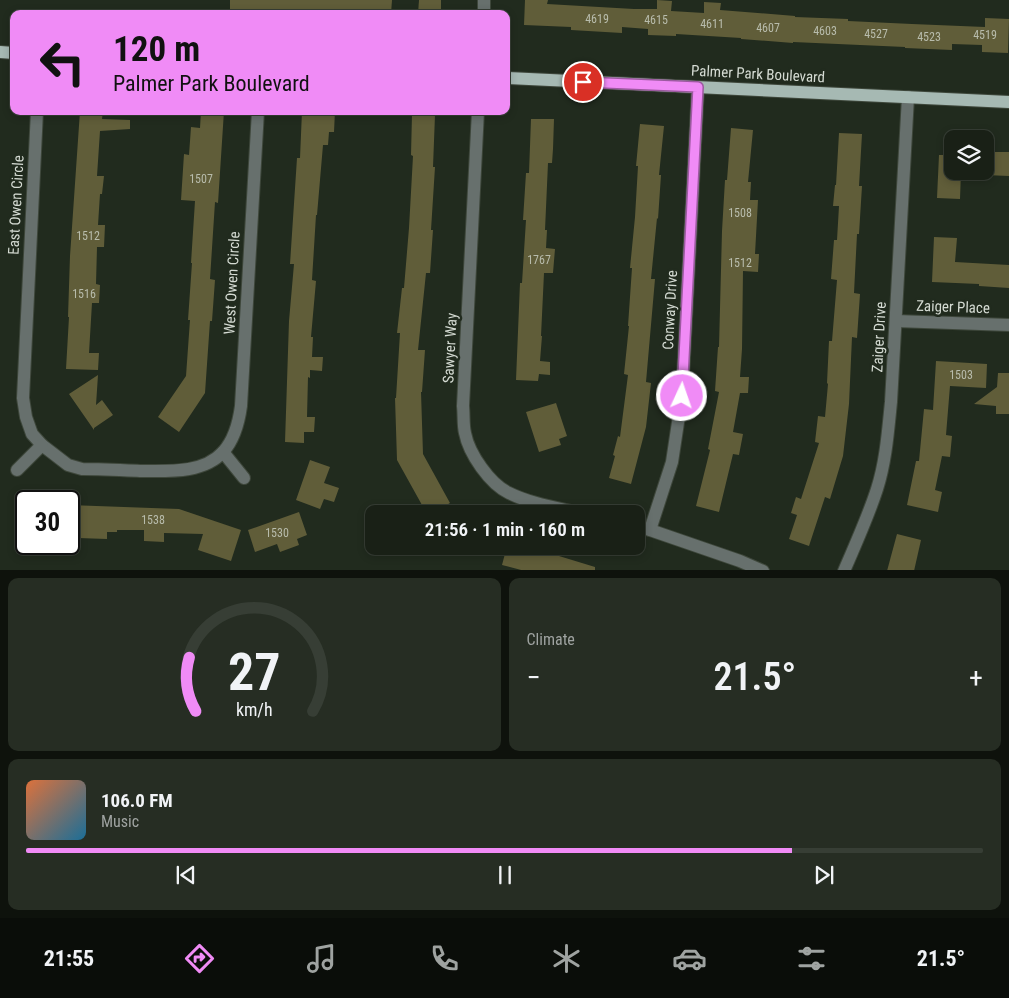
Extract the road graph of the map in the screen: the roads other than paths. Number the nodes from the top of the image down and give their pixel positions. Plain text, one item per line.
1 (510, 78) edge
2 (698, 87) junction
3 (908, 97) junction
4 (1009, 102) edge
5 (37, 115) edge
6 (258, 115) edge
7 (478, 115) edge
8 (896, 321) junction
9 (1009, 325) edge
10 (42, 445) junction
11 (223, 452) junction
12 (17, 470) dead end
13 (244, 478) dead end
14 (548, 505) edge
15 (645, 529) edge
16 (650, 530) junction
17 (763, 570) edge
18 (844, 570) edge

1 - 2 main road, Palmer Park Boulevard
2 - 3 main road, Palmer Park Boulevard
2 - 16 street, Conway Drive
3 - 4 main road, Palmer Park Boulevard
3 - 8 street, Zaiger Drive
5 - 10 street, East Owen Circle
6 - 11 street, West Owen Circle
7 - 14 street, Sawyer Way
8 - 9 street, Zaiger Place
8 - 18 street, Zaiger Drive
10 - 11 street, East Owen Circle
10 - 12 street
11 - 13 street
15 - 16 street
16 - 17 street

